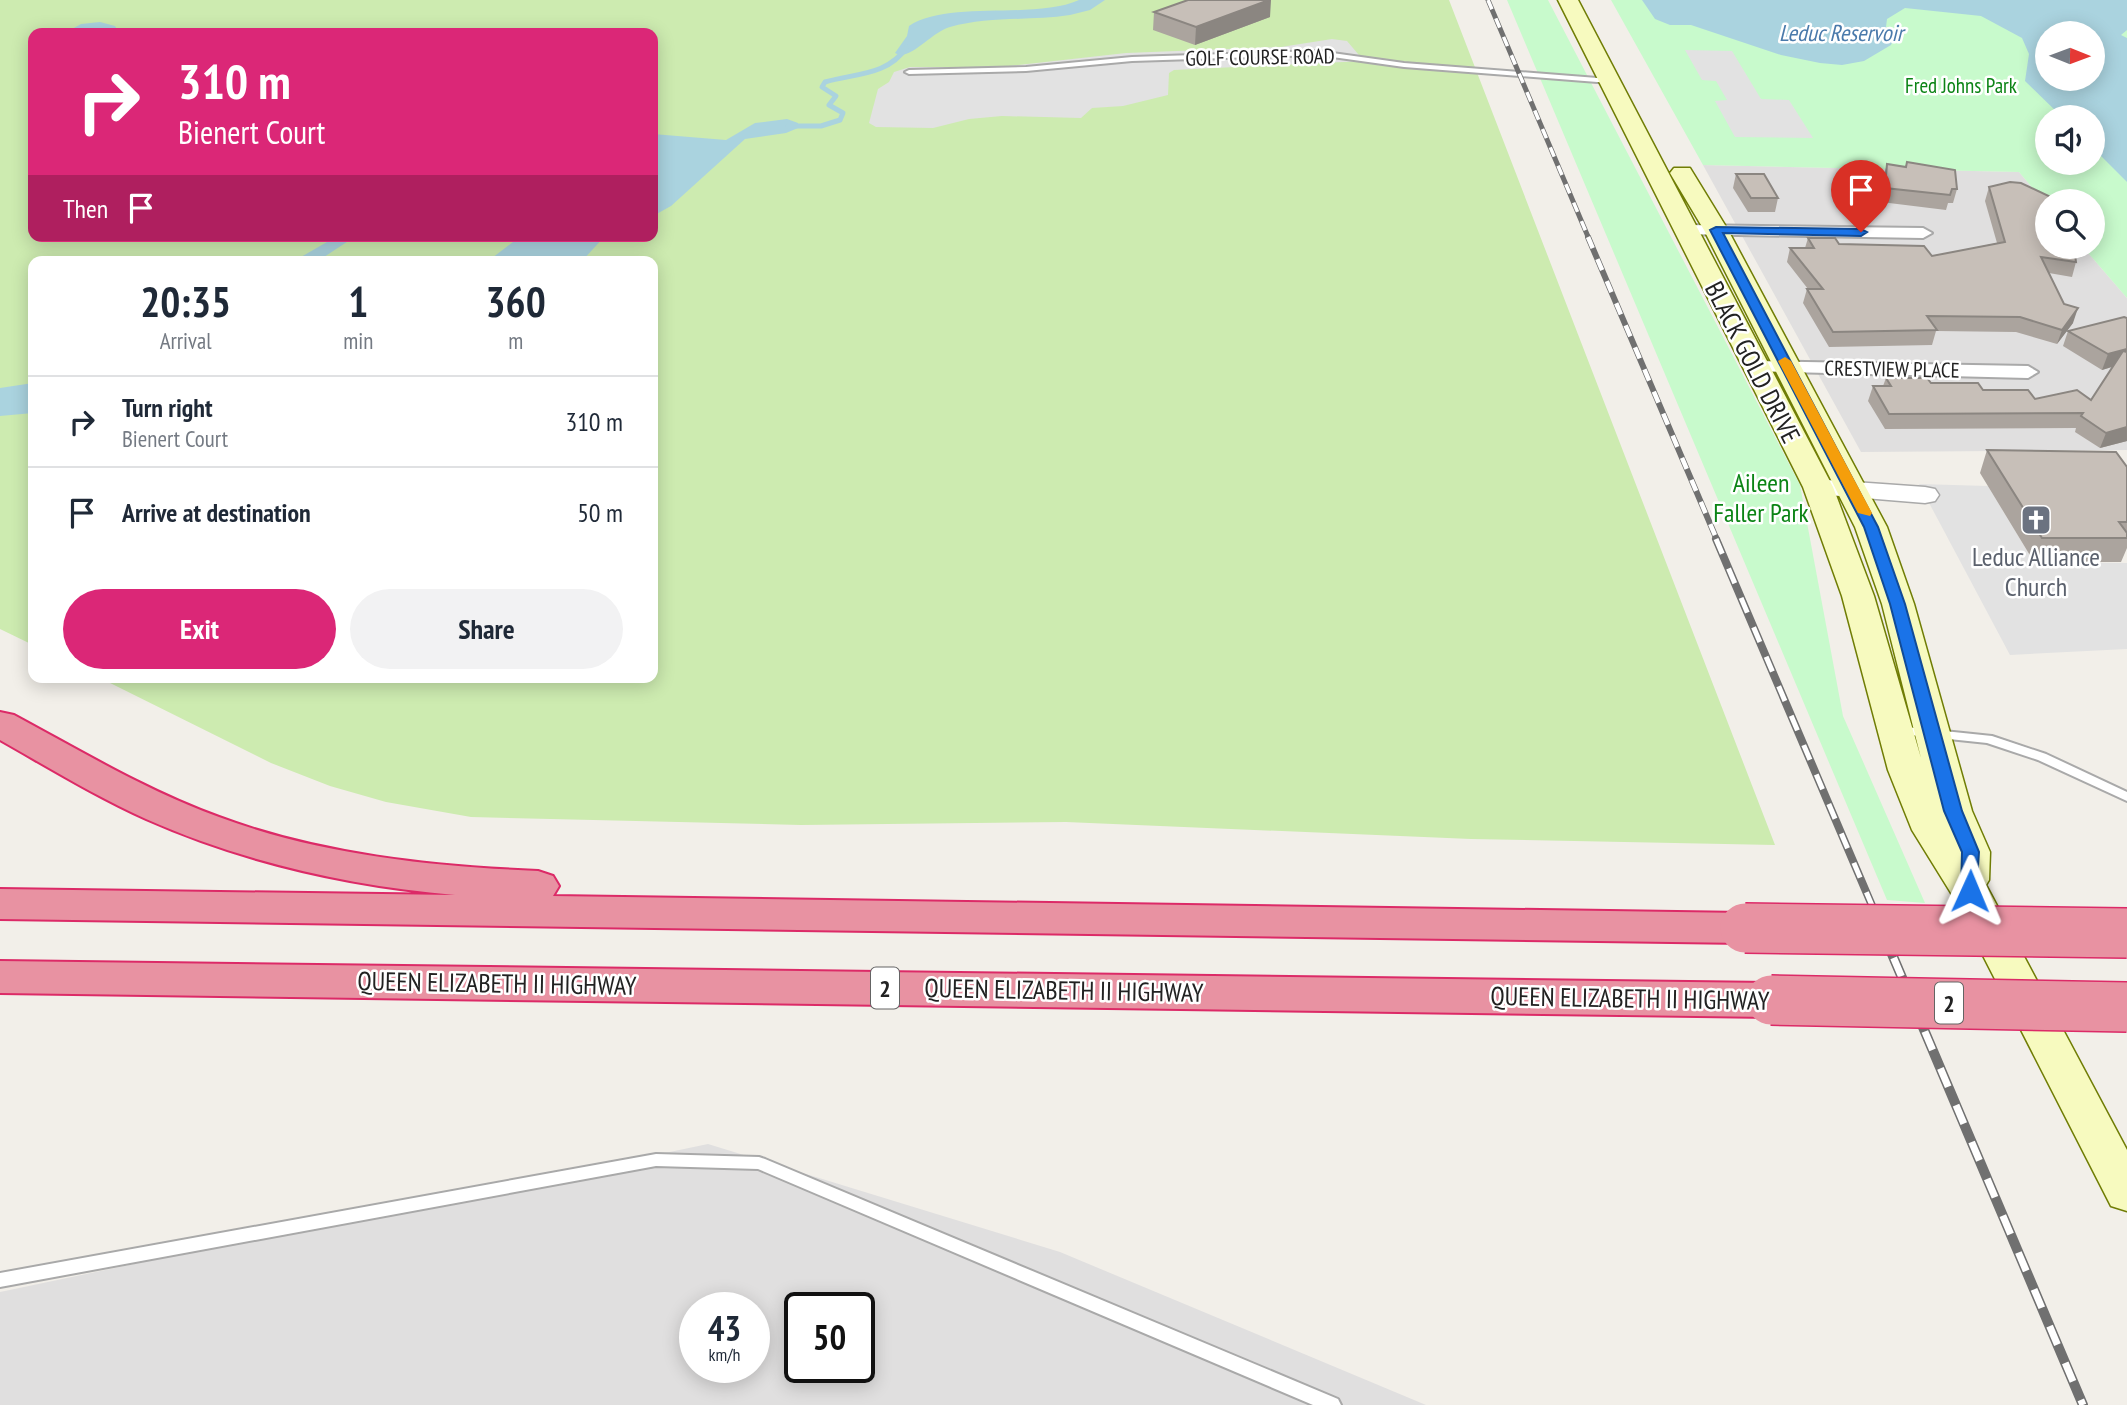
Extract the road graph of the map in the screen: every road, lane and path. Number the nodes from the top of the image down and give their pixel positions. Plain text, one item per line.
1 (1568, 0) edge
2 (909, 72) dead end
3 (1610, 80) junction
4 (1636, 85) dead end
5 (1648, 108) dead end
6 (1673, 156) dead end
7 (1701, 230) junction
8 (1923, 233) dead end
9 (1756, 367) junction
10 (1788, 367) junction
11 (2028, 372) dead end
12 (1818, 487) junction
13 (1854, 489) junction
14 (1925, 495) dead end
15 (0, 724) edge
16 (1896, 730) junction
17 (1933, 732) junction
18 (2127, 797) edge
19 (1970, 891) junction
20 (0, 904) edge
21 (942, 915) junction
22 (2127, 933) edge
23 (0, 977) edge
24 (292, 980) junction
25 (0, 1003) edge
26 (2127, 1007) edge
27 (2127, 1193) edge
28 (0, 1280) edge
29 (1332, 1405) edge

1 - 3 main road, BLACK GOLD DRIVE
2 - 3 lane, GOLF COURSE ROAD
3 - 7 main road, BLACK GOLD DRIVE
4 - 5 main road
6 - 7 main road, BLACK GOLD DRIVE
7 - 8 street
7 - 9 main road, BLACK GOLD DRIVE
7 - 10 main road, BLACK GOLD DRIVE
9 - 10 street, CRESTVIEW PLACE
9 - 12 main road, BLACK GOLD DRIVE
10 - 11 street, CRESTVIEW PLACE
10 - 13 main road, BLACK GOLD DRIVE
12 - 13 street
12 - 16 main road, BLACK GOLD DRIVE
13 - 14 street
13 - 17 main road, BLACK GOLD DRIVE
15 - 21 highway
16 - 17 lane
16 - 19 main road, BLACK GOLD DRIVE
17 - 18 lane
17 - 19 main road, BLACK GOLD DRIVE
19 - 27 main road, BLACK GOLD DRIVE
20 - 21 highway
21 - 22 highway, bridge
23 - 24 highway, QUEEN ELIZABETH II HIGHWAY / 2
24 - 25 highway
24 - 26 highway, QUEEN ELIZABETH II HIGHWAY / 2, bridge
28 - 29 lane

